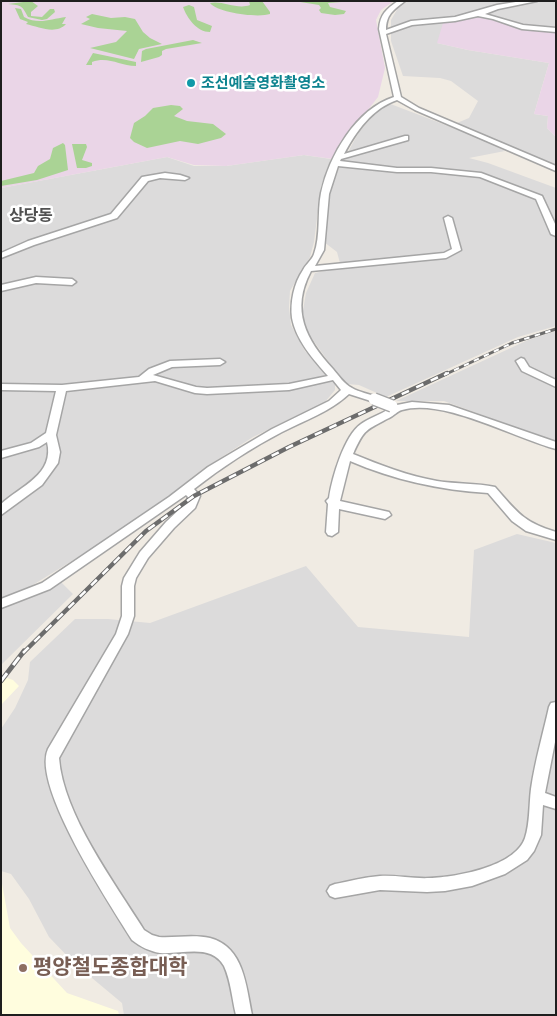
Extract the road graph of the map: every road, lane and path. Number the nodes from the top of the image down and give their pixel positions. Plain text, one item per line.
1 (402, 1) edge
2 (534, 1) edge
3 (478, 14) junction
4 (556, 30) edge
5 (384, 33) junction
6 (398, 98) junction
7 (406, 138) dead end
8 (336, 161) junction
9 (556, 169) edge
10 (185, 178) dead end
11 (448, 218) dead end
12 (555, 234) edge
13 (1, 256) edge
14 (308, 269) junction
15 (72, 282) dead end
16 (1, 288) edge
17 (220, 362) dead end
18 (521, 362) dead end
19 (335, 377) junction
20 (143, 378) junction
21 (556, 384) edge
22 (1, 387) edge
23 (62, 388) junction
24 (346, 390) junction
25 (394, 407) junction
26 (52, 435) junction
27 (556, 446) edge
28 (1, 455) edge
29 (346, 455) junction
30 (188, 489) junction
31 (332, 501) junction
32 (1, 511) edge
33 (385, 515) dead end
34 (332, 532) dead end
35 (556, 536) edge
36 (1, 604) edge
37 (556, 708) edge
38 (537, 796) junction
39 (556, 803) edge
40 (335, 891) dead end
41 (244, 1015) edge

1 - 5 street
2 - 3 street
3 - 4 street
3 - 5 street
5 - 6 street
6 - 8 street
6 - 9 street
7 - 8 street
8 - 12 street
8 - 14 street
10 - 13 street
11 - 14 street
14 - 19 street
15 - 16 street
17 - 20 street
18 - 21 street
19 - 20 street
19 - 24 street
20 - 23 street
22 - 23 street
23 - 26 street
24 - 25 street, bridge
24 - 30 street
25 - 27 street
25 - 29 street
26 - 28 street
26 - 32 street
29 - 31 street
29 - 35 street
30 - 36 street
30 - 41 street
31 - 33 street
31 - 34 street
37 - 38 street
38 - 39 street
38 - 40 street

